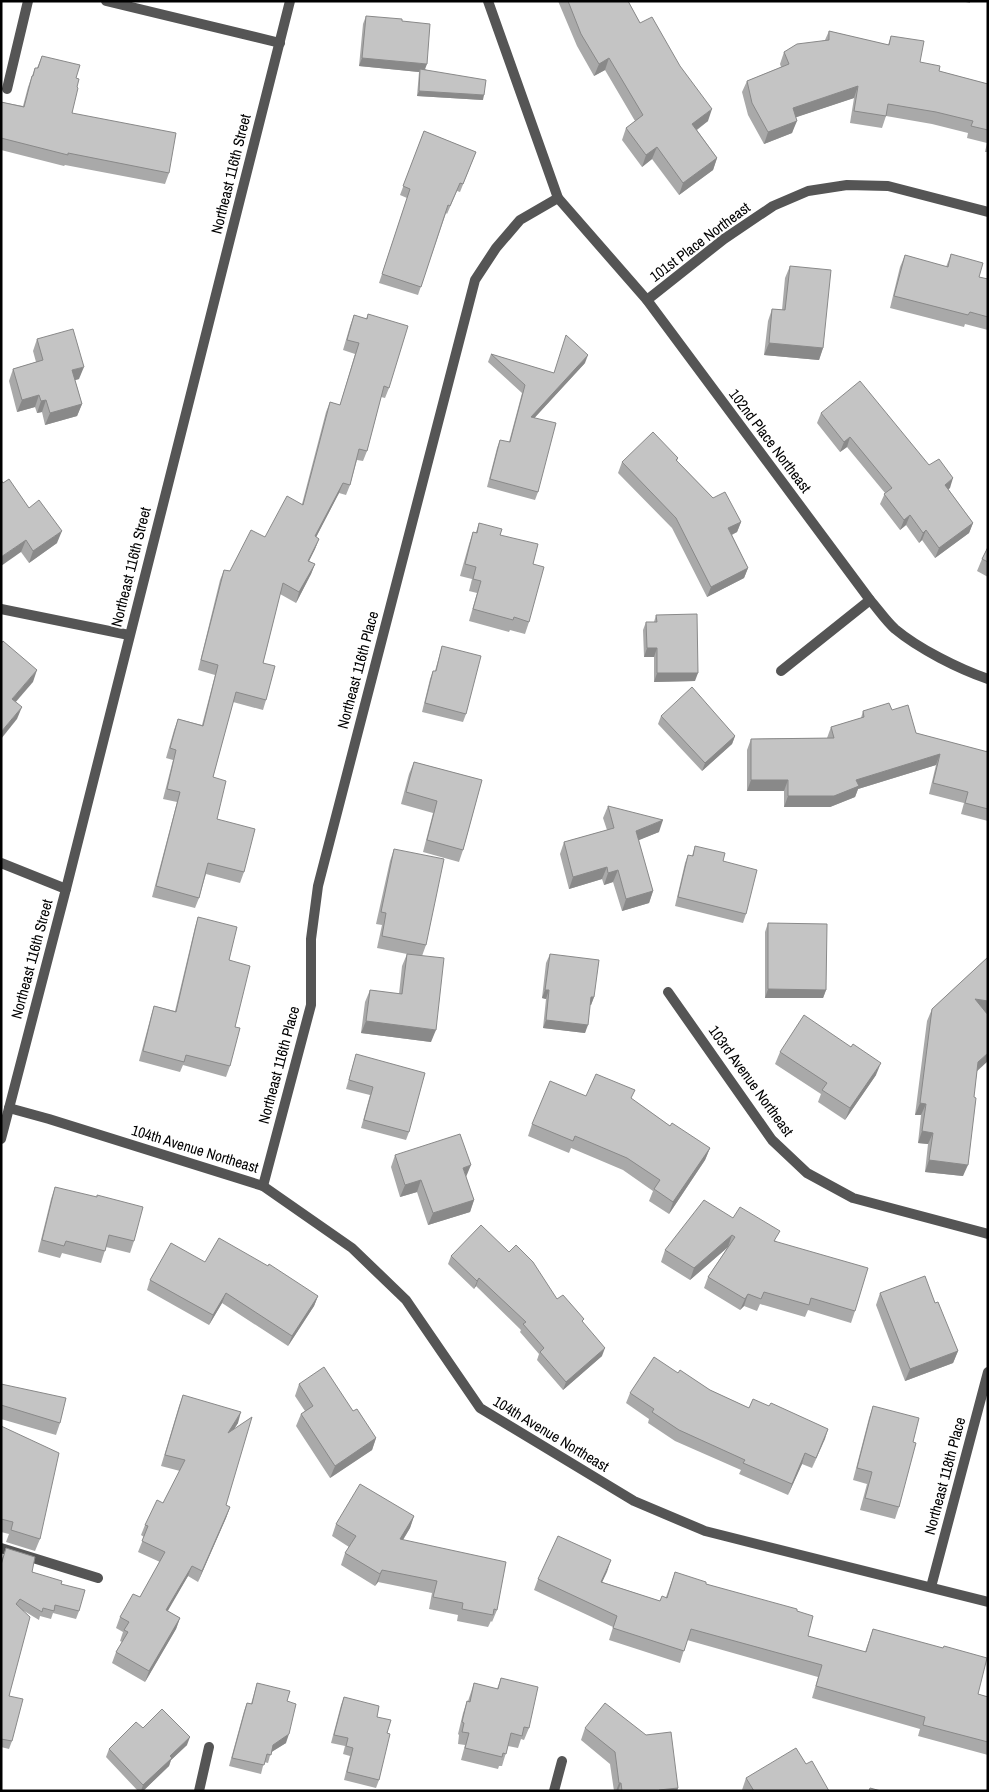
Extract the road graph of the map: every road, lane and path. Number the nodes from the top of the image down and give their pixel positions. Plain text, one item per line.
1 (28, 1) edge
2 (106, 1) edge
3 (290, 1) edge
4 (488, 1) edge
5 (280, 43) junction
6 (7, 89) dead end
7 (558, 198) junction
8 (988, 212) edge
9 (647, 300) junction
10 (870, 600) junction
11 (1, 609) edge
12 (129, 635) junction
13 (781, 671) dead end
14 (988, 680) edge
15 (1, 863) edge
16 (66, 889) junction
17 (668, 992) dead end
18 (9, 1108) junction
19 (1, 1140) edge
20 (263, 1186) junction
21 (988, 1234) edge
22 (988, 1372) edge
23 (1, 1548) edge
24 (98, 1578) dead end
25 (931, 1587) junction
26 (988, 1602) edge
27 (209, 1748) dead end
28 (562, 1761) dead end
29 (199, 1791) edge
30 (554, 1791) edge

1 - 6 street
2 - 5 street
3 - 5 street, Northeast 116th Street
4 - 7 street, 101st Place Northeast
5 - 12 street, Northeast 116th Street
7 - 9 street, 101st Place Northeast
7 - 20 street, Northeast 116th Place
8 - 9 street, 101st Place Northeast
9 - 10 street, 102nd Place Northeast
10 - 13 street
10 - 14 street, 102nd Place Northeast
11 - 12 street
12 - 16 street, Northeast 116th Street
15 - 16 street
16 - 18 street, Northeast 116th Street
17 - 21 street, 103rd Avenue Northeast
18 - 19 street, Northeast 116th Street
18 - 20 street, 104th Avenue Northeast
20 - 25 street, 104th Avenue Northeast
22 - 25 street, Northeast 118th Place
23 - 24 street
25 - 26 street, 104th Avenue Northeast
27 - 29 street
28 - 30 street

